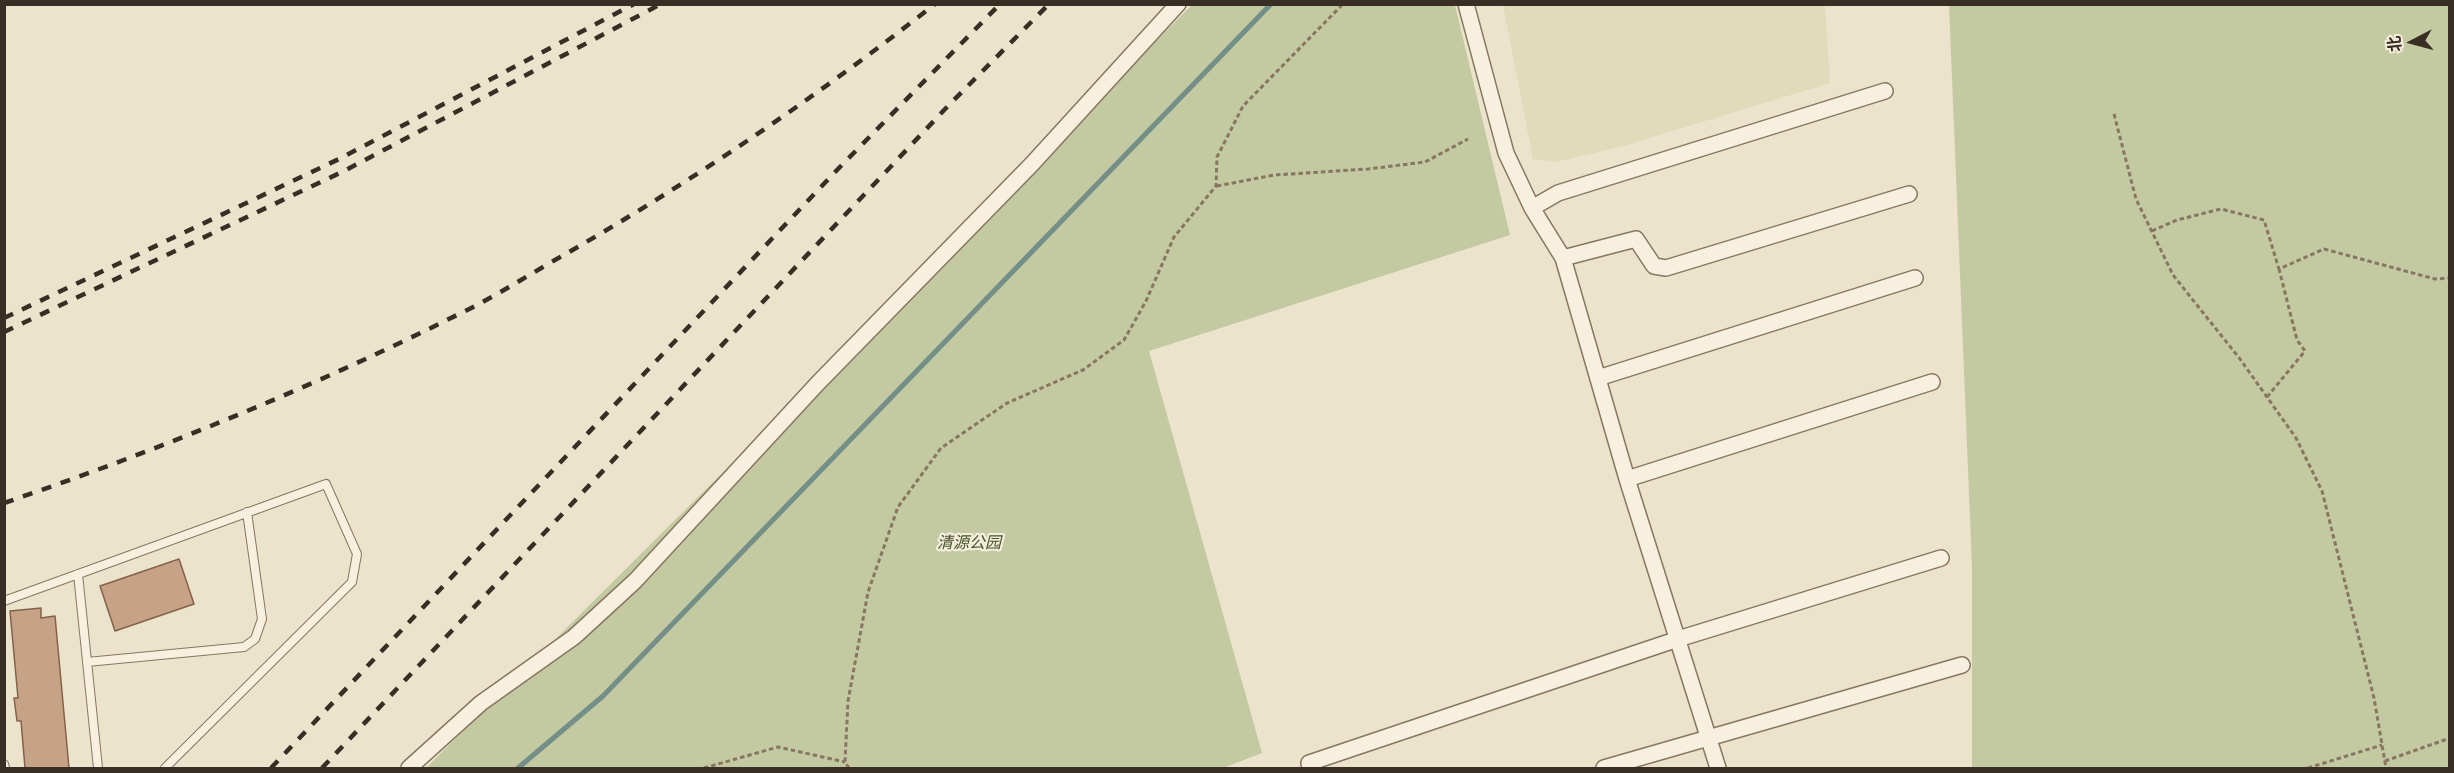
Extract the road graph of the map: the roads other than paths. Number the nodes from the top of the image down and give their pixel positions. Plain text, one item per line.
1 (1178, 4) edge
2 (1466, 4) edge
3 (1885, 91) dead end
4 (1909, 194) dead end
5 (1532, 208) junction
6 (1563, 258) junction
7 (1915, 278) dead end
8 (1598, 378) junction
9 (1932, 382) dead end
10 (1627, 479) junction
11 (248, 512) junction
12 (1941, 558) dead end
13 (78, 574) junction
14 (4, 600) edge
15 (1678, 639) junction
16 (87, 662) junction
17 (1962, 665) dead end
18 (1710, 739) junction
19 (4, 764) edge
20 (5, 768) edge
21 (98, 768) edge
22 (165, 768) edge
23 (409, 768) edge
24 (1310, 768) edge
25 (1604, 768) edge
26 (1718, 768) edge

1 - 23 street
2 - 5 street
3 - 5 street
4 - 6 street
5 - 6 street
6 - 8 street
7 - 8 street
8 - 10 street
9 - 10 street
10 - 15 street
11 - 13 lane
11 - 16 lane
11 - 22 lane
12 - 15 street
13 - 14 lane
13 - 16 lane
15 - 18 street
15 - 24 street
16 - 21 lane
17 - 18 street
18 - 25 street
18 - 26 street
19 - 20 lane

